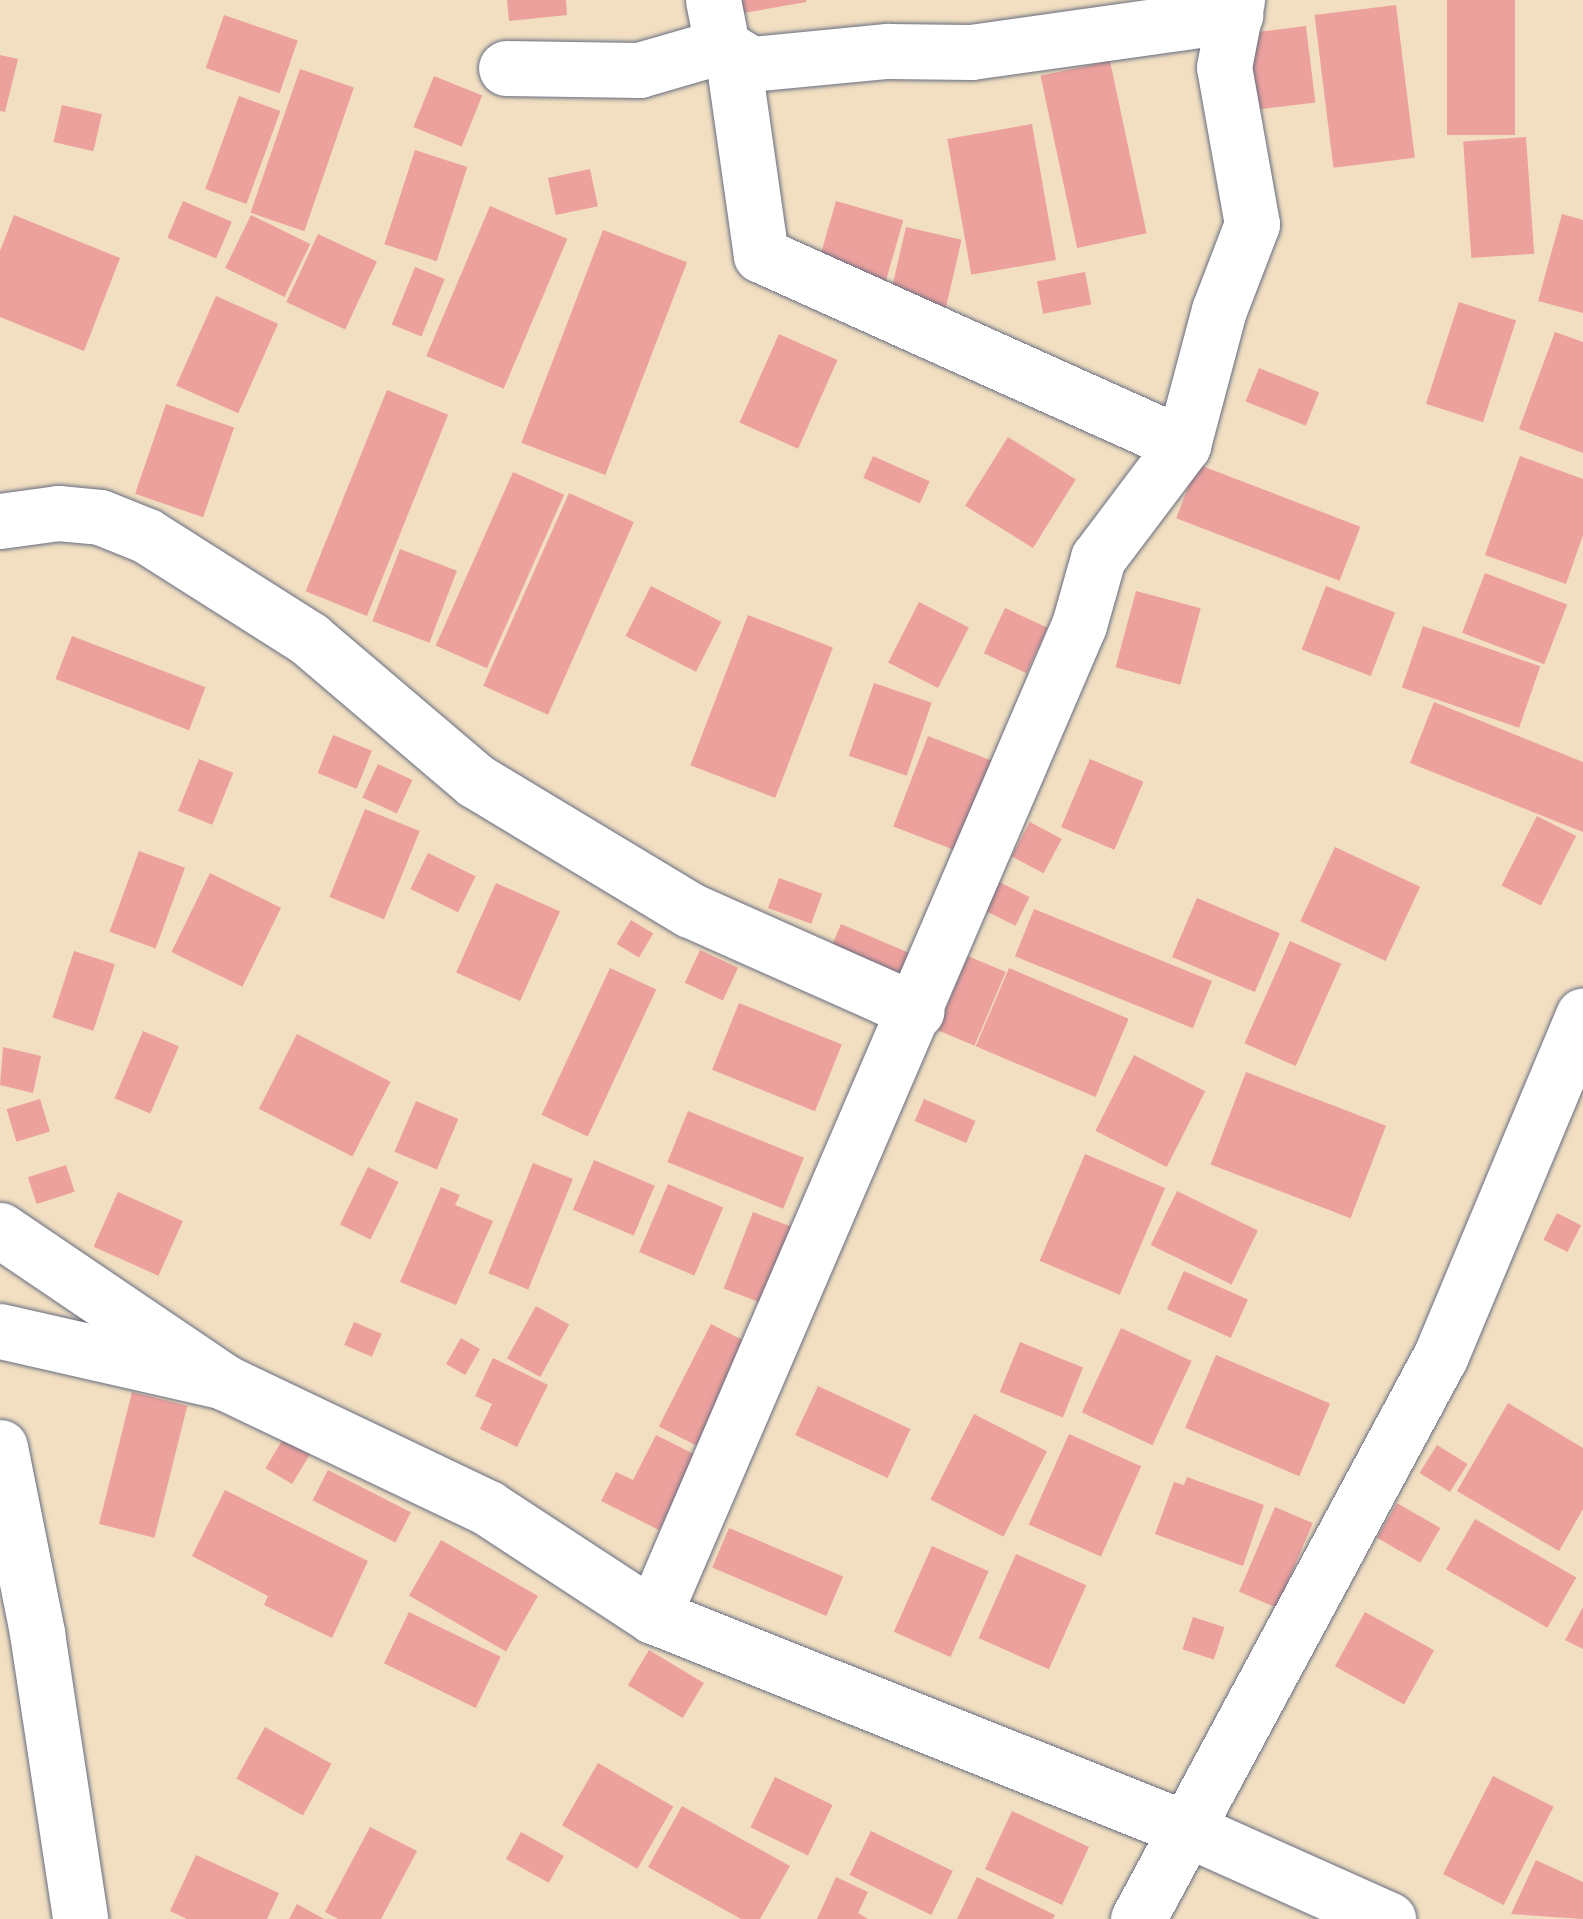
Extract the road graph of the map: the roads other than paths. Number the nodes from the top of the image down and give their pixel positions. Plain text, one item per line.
1 (1236, 8) edge
2 (723, 35) edge
3 (506, 68) dead end
4 (1183, 446) junction
5 (0, 521) edge
6 (916, 1011) junction
7 (1583, 1015) edge
8 (0, 1230) edge
9 (0, 1332) edge
10 (226, 1383) junction
11 (0, 1447) edge
12 (653, 1616) junction
13 (1182, 1827) junction
14 (80, 1919) edge
15 (1138, 1919) edge
16 (1388, 1919) edge

1 - 2 street
1 - 4 street
2 - 3 street
2 - 4 street
4 - 6 street
5 - 6 street
6 - 12 street
7 - 13 street
8 - 10 street
9 - 10 street
10 - 12 street
11 - 14 street
12 - 13 street
13 - 15 street
13 - 16 street

